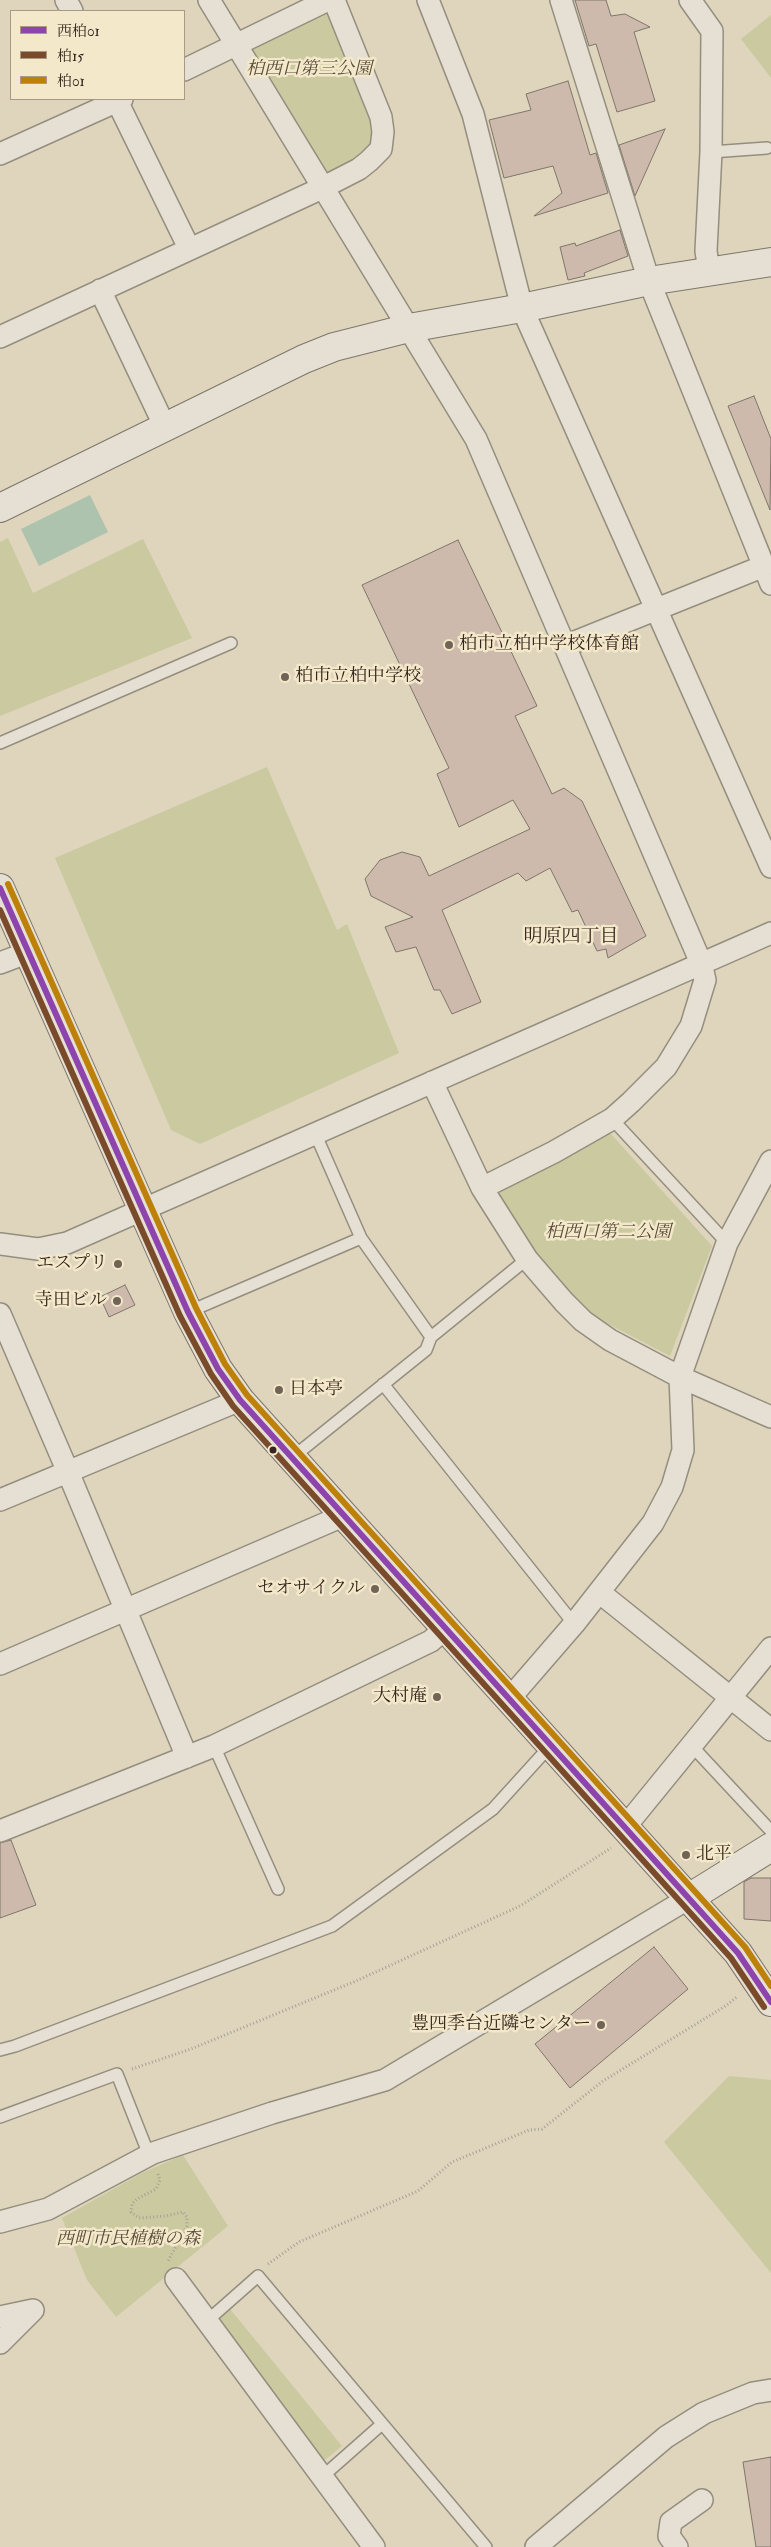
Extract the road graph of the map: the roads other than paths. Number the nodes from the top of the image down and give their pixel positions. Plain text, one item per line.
1 (209, 0) edge
2 (328, 0) edge
3 (334, 0) edge
4 (428, 0) edge
5 (561, 0) edge
6 (690, 0) edge
7 (237, 46) junction
8 (185, 70) edge
9 (116, 100) edge
10 (118, 100) edge
11 (767, 148) dead end
12 (711, 152) junction
13 (0, 154) edge
14 (322, 188) junction
15 (189, 248) junction
16 (771, 262) edge
17 (709, 271) junction
18 (649, 281) junction
19 (100, 290) junction
20 (522, 308) junction
21 (409, 328) junction
22 (0, 337) edge
23 (166, 427) junction
24 (0, 508) edge
25 (766, 565) edge
26 (657, 610) junction
27 (231, 643) dead end
28 (565, 646) junction
29 (0, 743) edge
30 (771, 867) edge
31 (0, 888) edge
32 (771, 933) edge
33 (29, 952) junction
34 (0, 963) edge
35 (700, 963) junction
36 (432, 1082) junction
37 (612, 1119) junction
38 (314, 1133) junction
39 (771, 1161) edge
40 (482, 1188) junction
41 (763, 1188) edge
42 (143, 1210) junction
43 (361, 1238) junction
44 (727, 1243) junction
45 (0, 1244) edge
46 (527, 1259) junction
47 (188, 1312) junction
48 (0, 1314) edge
49 (431, 1337) junction
50 (680, 1377) junction
51 (383, 1384) junction
52 (240, 1400) junction
53 (771, 1417) edge
54 (293, 1458) junction
55 (68, 1472) junction
56 (0, 1500) edge
57 (344, 1515) junction
58 (599, 1592) junction
59 (124, 1610) junction
60 (574, 1624) junction
61 (446, 1627) junction
62 (771, 1648) edge
63 (0, 1664) edge
64 (730, 1696) junction
65 (510, 1698) junction
66 (771, 1730) edge
67 (551, 1745) junction
68 (691, 1745) junction
69 (214, 1746) junction
70 (187, 1757) junction
71 (0, 1831) edge
72 (771, 1831) edge
73 (621, 1835) junction
74 (771, 1847) edge
75 (278, 1889) dead end
76 (689, 1898) junction
77 (771, 2002) edge
78 (0, 2050) edge
79 (0, 2117) edge
80 (149, 2155) junction
81 (0, 2222) edge
82 (176, 2279) road end
83 (0, 2317) edge
84 (207, 2321) junction
85 (0, 2343) edge
86 (771, 2390) edge
87 (382, 2424) junction
88 (322, 2477) junction
89 (702, 2500) dead end
90 (543, 2544) edge
91 (374, 2547) edge
92 (486, 2547) edge
93 (677, 2547) edge

1 - 7 street
2 - 7 street
3 - 14 street
4 - 20 street
5 - 18 street
6 - 12 street
7 - 8 street
7 - 14 street
9 - 13 street
10 - 15 street
11 - 12 lane
12 - 17 street
14 - 15 street
14 - 21 street
15 - 19 street
16 - 17 street
17 - 18 street
18 - 20 street
18 - 25 street
19 - 22 street
19 - 23 street
20 - 21 street
20 - 26 street
21 - 23 street
21 - 28 street
23 - 24 street
25 - 26 street
26 - 28 street
26 - 30 street
27 - 29 lane
28 - 35 street
31 - 33 street
32 - 35 street
33 - 34 street
33 - 42 street
35 - 36 street
35 - 37 street
36 - 38 street
36 - 40 street
37 - 40 street
37 - 44 lane
38 - 42 street
38 - 43 lane
39 - 41 street
40 - 46 street
41 - 44 street
42 - 45 street
42 - 47 street
43 - 47 lane
43 - 49 lane
44 - 50 street
46 - 49 lane
46 - 50 street
47 - 52 street
48 - 55 street
49 - 51 lane
50 - 53 street
50 - 58 street
51 - 54 lane
51 - 60 lane
52 - 54 street
52 - 55 street
54 - 57 street
55 - 56 street
55 - 59 street
57 - 59 street
57 - 61 street
58 - 60 street
58 - 64 street
59 - 63 street
59 - 70 street
60 - 65 street
61 - 65 street
61 - 69 street
62 - 64 street
64 - 66 street
64 - 68 street
65 - 67 street
67 - 73 street
67 - 78 lane
68 - 72 lane
68 - 73 street
69 - 70 street
69 - 75 lane
70 - 71 street
73 - 76 street
74 - 76 street
76 - 77 street
76 - 80 street
79 - 80 lane
80 - 81 street
82 - 84 street
83 - 85 street
84 - 87 lane
84 - 88 street
86 - 90 street
87 - 88 lane
87 - 92 lane
88 - 91 street
89 - 93 street

